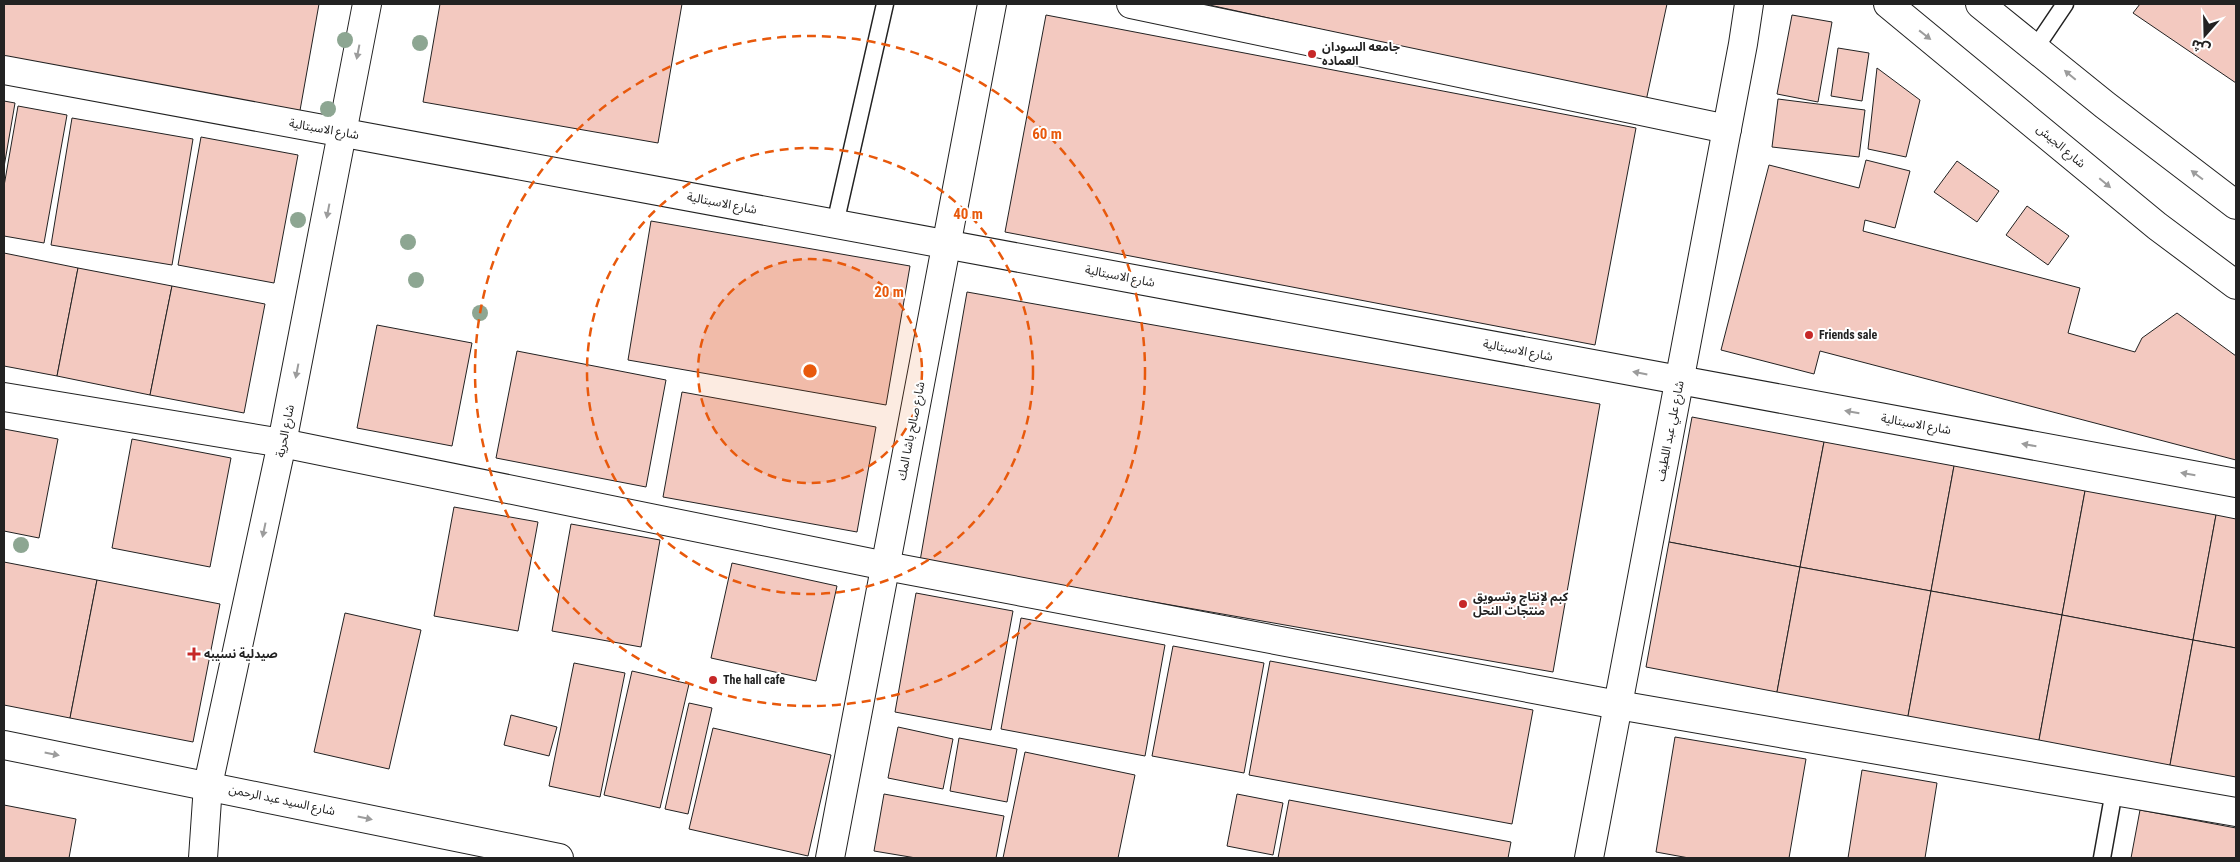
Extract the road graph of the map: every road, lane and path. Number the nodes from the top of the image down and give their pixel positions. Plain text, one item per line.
1 (367, 4) edge
2 (885, 4) edge
3 (992, 4) edge
4 (1131, 4) edge
5 (1749, 4) edge
6 (1888, 4) edge
7 (1980, 4) edge
8 (2065, 4) edge
9 (2036, 47) junction
10 (4, 70) edge
11 (1727, 129) junction
12 (343, 132) junction
13 (2236, 205) edge
14 (834, 224) junction
15 (946, 244) junction
16 (2236, 285) edge
17 (1680, 380) junction
18 (4, 397) edge
19 (282, 443) junction
20 (2236, 483) edge
21 (886, 566) junction
22 (1618, 705) junction
23 (4, 745) edge
24 (208, 785) junction
25 (2114, 790) junction
26 (2236, 812) edge
27 (203, 858) edge
28 (559, 858) edge
29 (830, 858) edge
30 (1589, 858) edge
31 (2102, 858) edge

1 -> 12 main road, شارع الحرية
2 - 14 lane
3 - 15 main road, شارع صالح باشا المك
4 - 11 main road
5 - 11 main road, شارع علي عبد اللطيف
6 -> 16 main road, شارع الجيش
7 - 9 main road
8 - 9 lane
13 -> 9 main road
10 - 12 main road, شارع الاسبتالية
11 - 17 main road, شارع علي عبد اللطيف
12 - 14 main road, شارع الاسبتالية
12 -> 19 main road, شارع الحرية
14 - 15 main road, شارع الاسبتالية
17 -> 15 main road, شارع الاسبتالية
15 - 21 main road, شارع صالح باشا المك
20 -> 17 main road, شارع الاسبتالية
17 - 22 main road, شارع علي عبد اللطيف
18 - 19 main road
19 - 21 main road
19 -> 24 main road, شارع الحرية
21 - 22 main road
21 - 29 main road, شارع صالح باشا المك
22 - 25 main road
22 - 30 main road, شارع علي عبد اللطيف
23 -> 24 main road, شارع السيد عبد الرحمن
24 - 27 main road, شارع الحرية
24 -> 28 main road, شارع السيد عبد الرحمن
25 - 26 main road
25 - 31 lane

